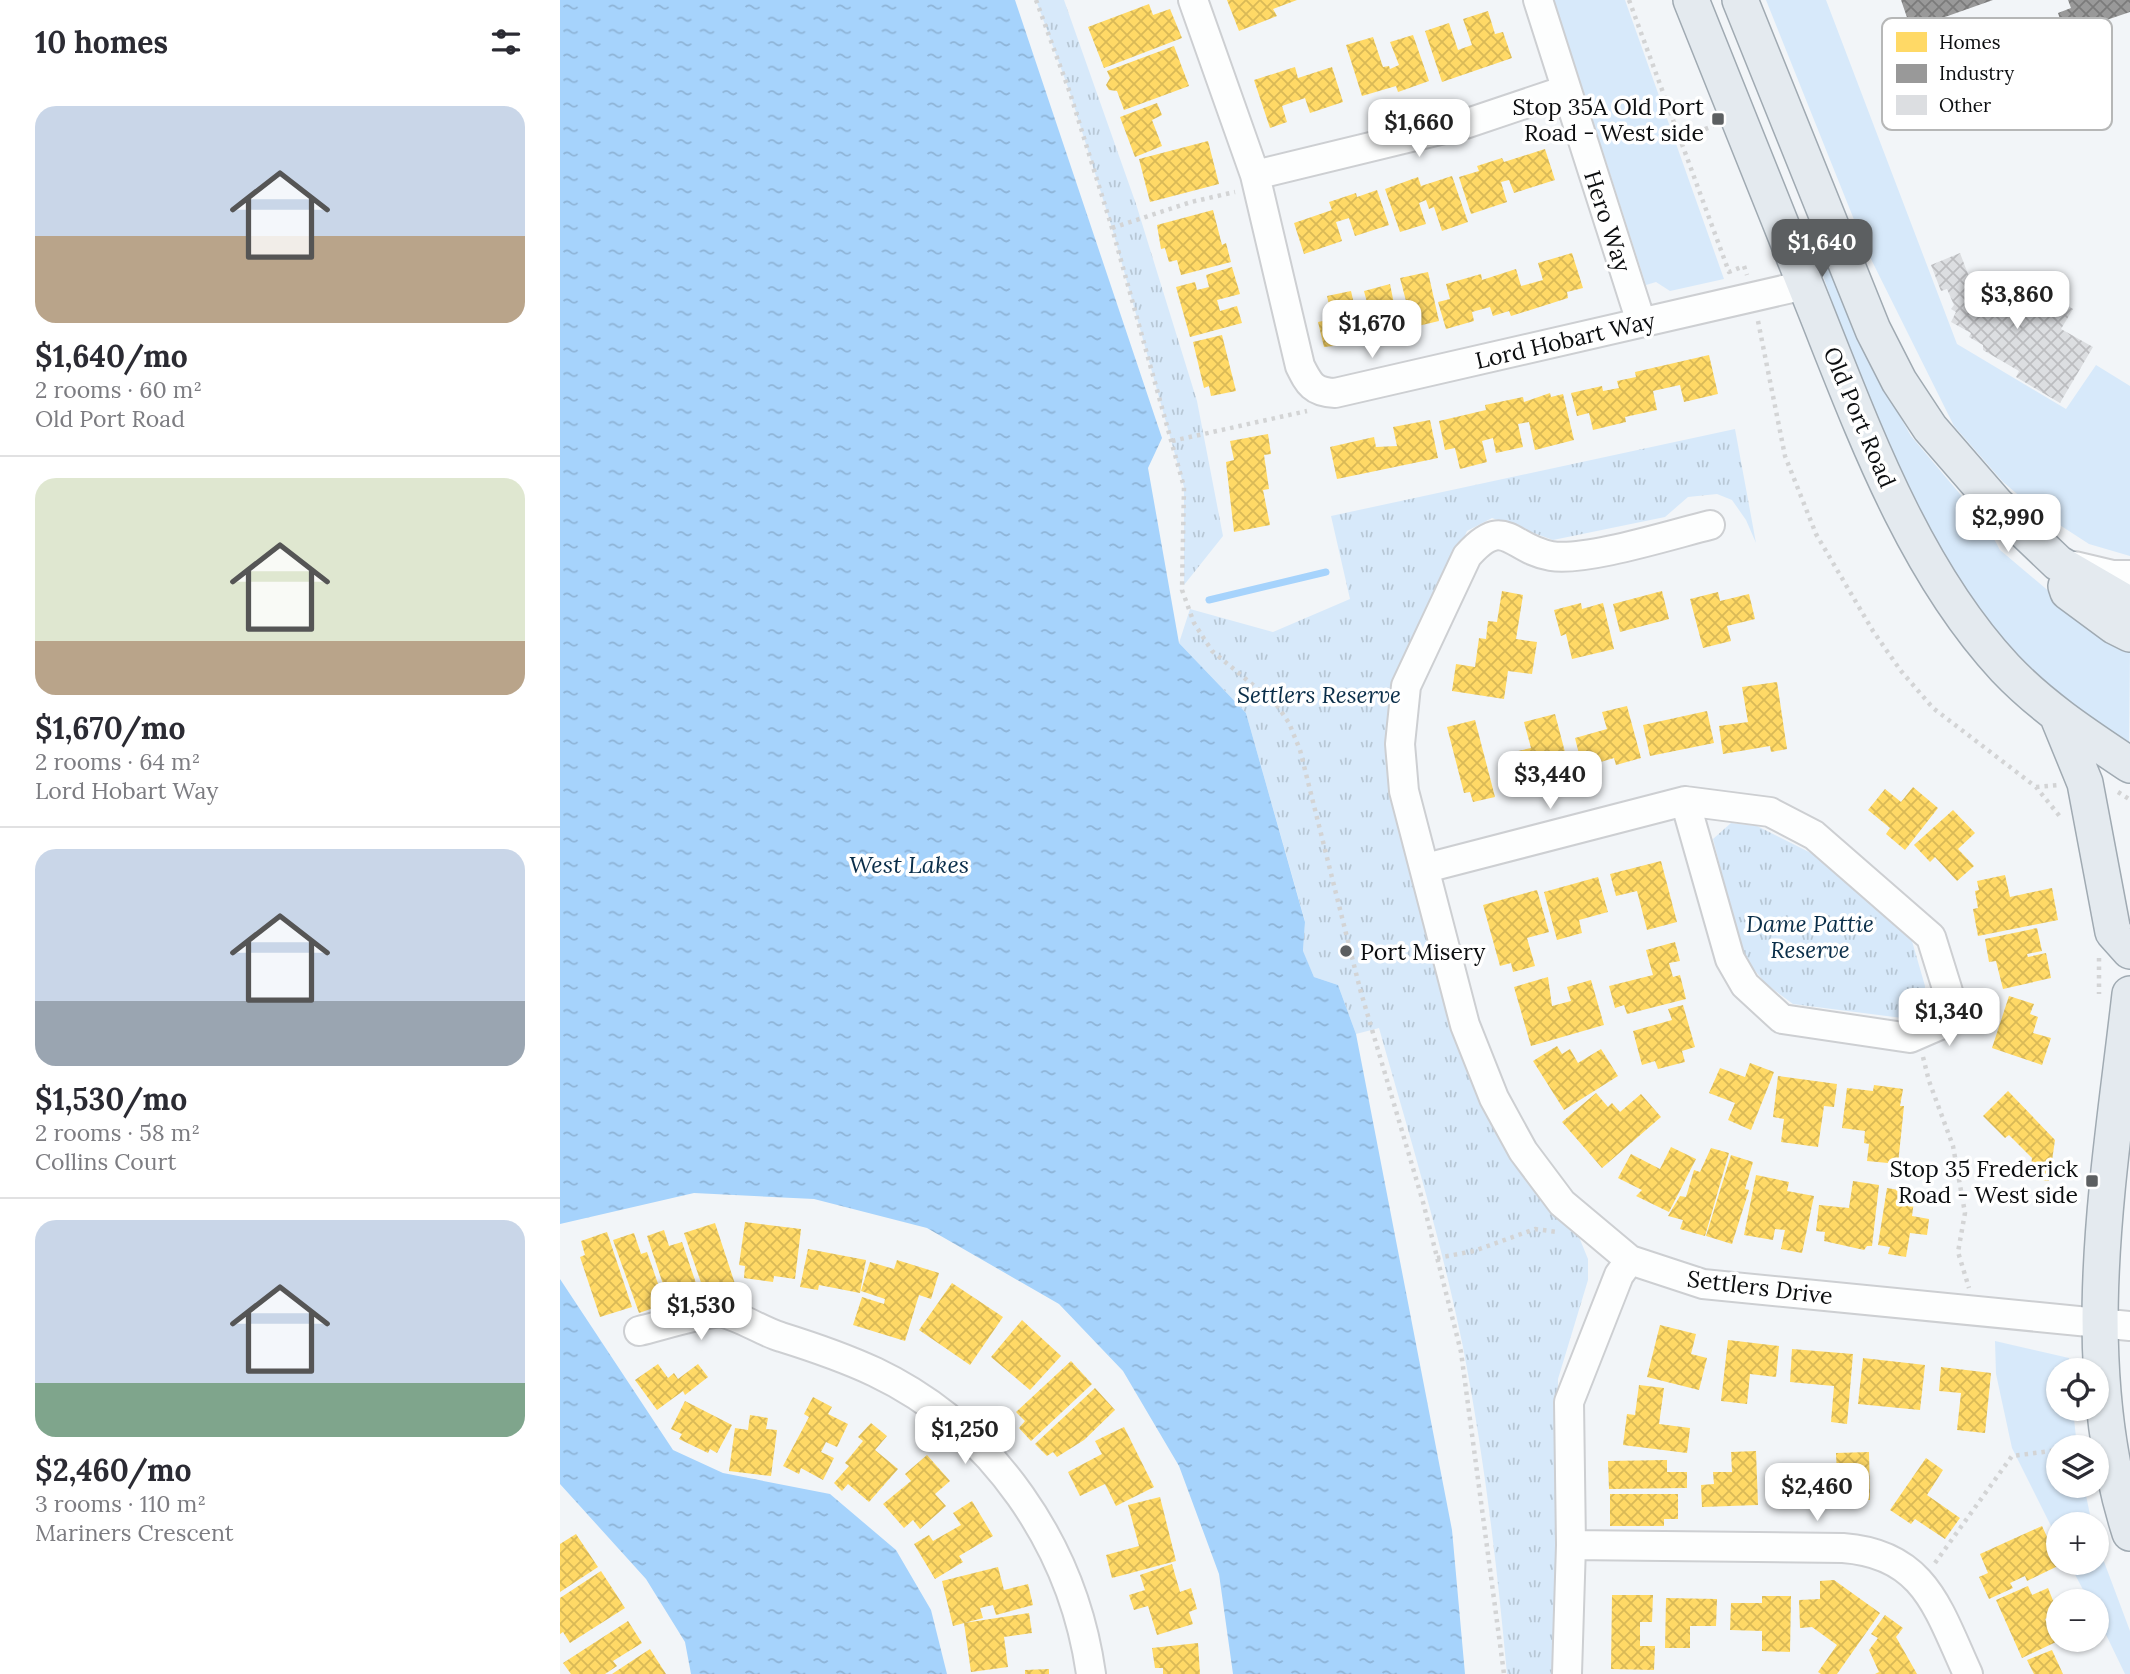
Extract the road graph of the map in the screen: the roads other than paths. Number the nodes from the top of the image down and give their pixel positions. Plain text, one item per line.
1 (1193, 0) edge
2 (1538, 0) edge
3 (1691, 0) edge
4 (1740, 0) edge
5 (1566, 90) junction
6 (1257, 185) junction
7 (1805, 285) junction
8 (1640, 322) junction
9 (1710, 525) dead end
10 (2059, 563) junction
11 (2130, 575) edge
12 (2130, 605) edge
13 (2130, 634) edge
14 (2058, 717) junction
15 (2130, 765) edge
16 (1685, 801) junction
17 (1426, 868) junction
18 (2114, 954) edge
19 (2114, 1000) edge
20 (1630, 1260) junction
21 (2115, 1325) edge
22 (639, 1331) dead end
23 (2130, 1533) edge
24 (1571, 1545) junction
25 (1091, 1674) edge
26 (1567, 1674) edge
27 (1968, 1674) edge

1 - 6 street, Lord Hobart Way
2 - 5 street, Hero Way
3 - 7 main road, Old Port Road
4 - 10 main road, Old Port Road
5 - 6 street
5 - 8 street, Hero Way
6 - 8 street, Lord Hobart Way
7 - 8 street, Lord Hobart Way
7 - 14 main road, Old Port Road
9 - 17 street, Settlers Drive
10 - 11 street
10 - 12 main road, Old Port Road
10 - 13 main road
14 - 15 main road, Old Port Road
14 - 18 main road
16 - 16 street
16 - 17 street
17 - 20 street, Settlers Drive
19 - 21 main road
20 - 21 street, Settlers Drive
20 - 24 street
21 - 23 main road
22 - 25 street
24 - 26 street
24 - 27 street

